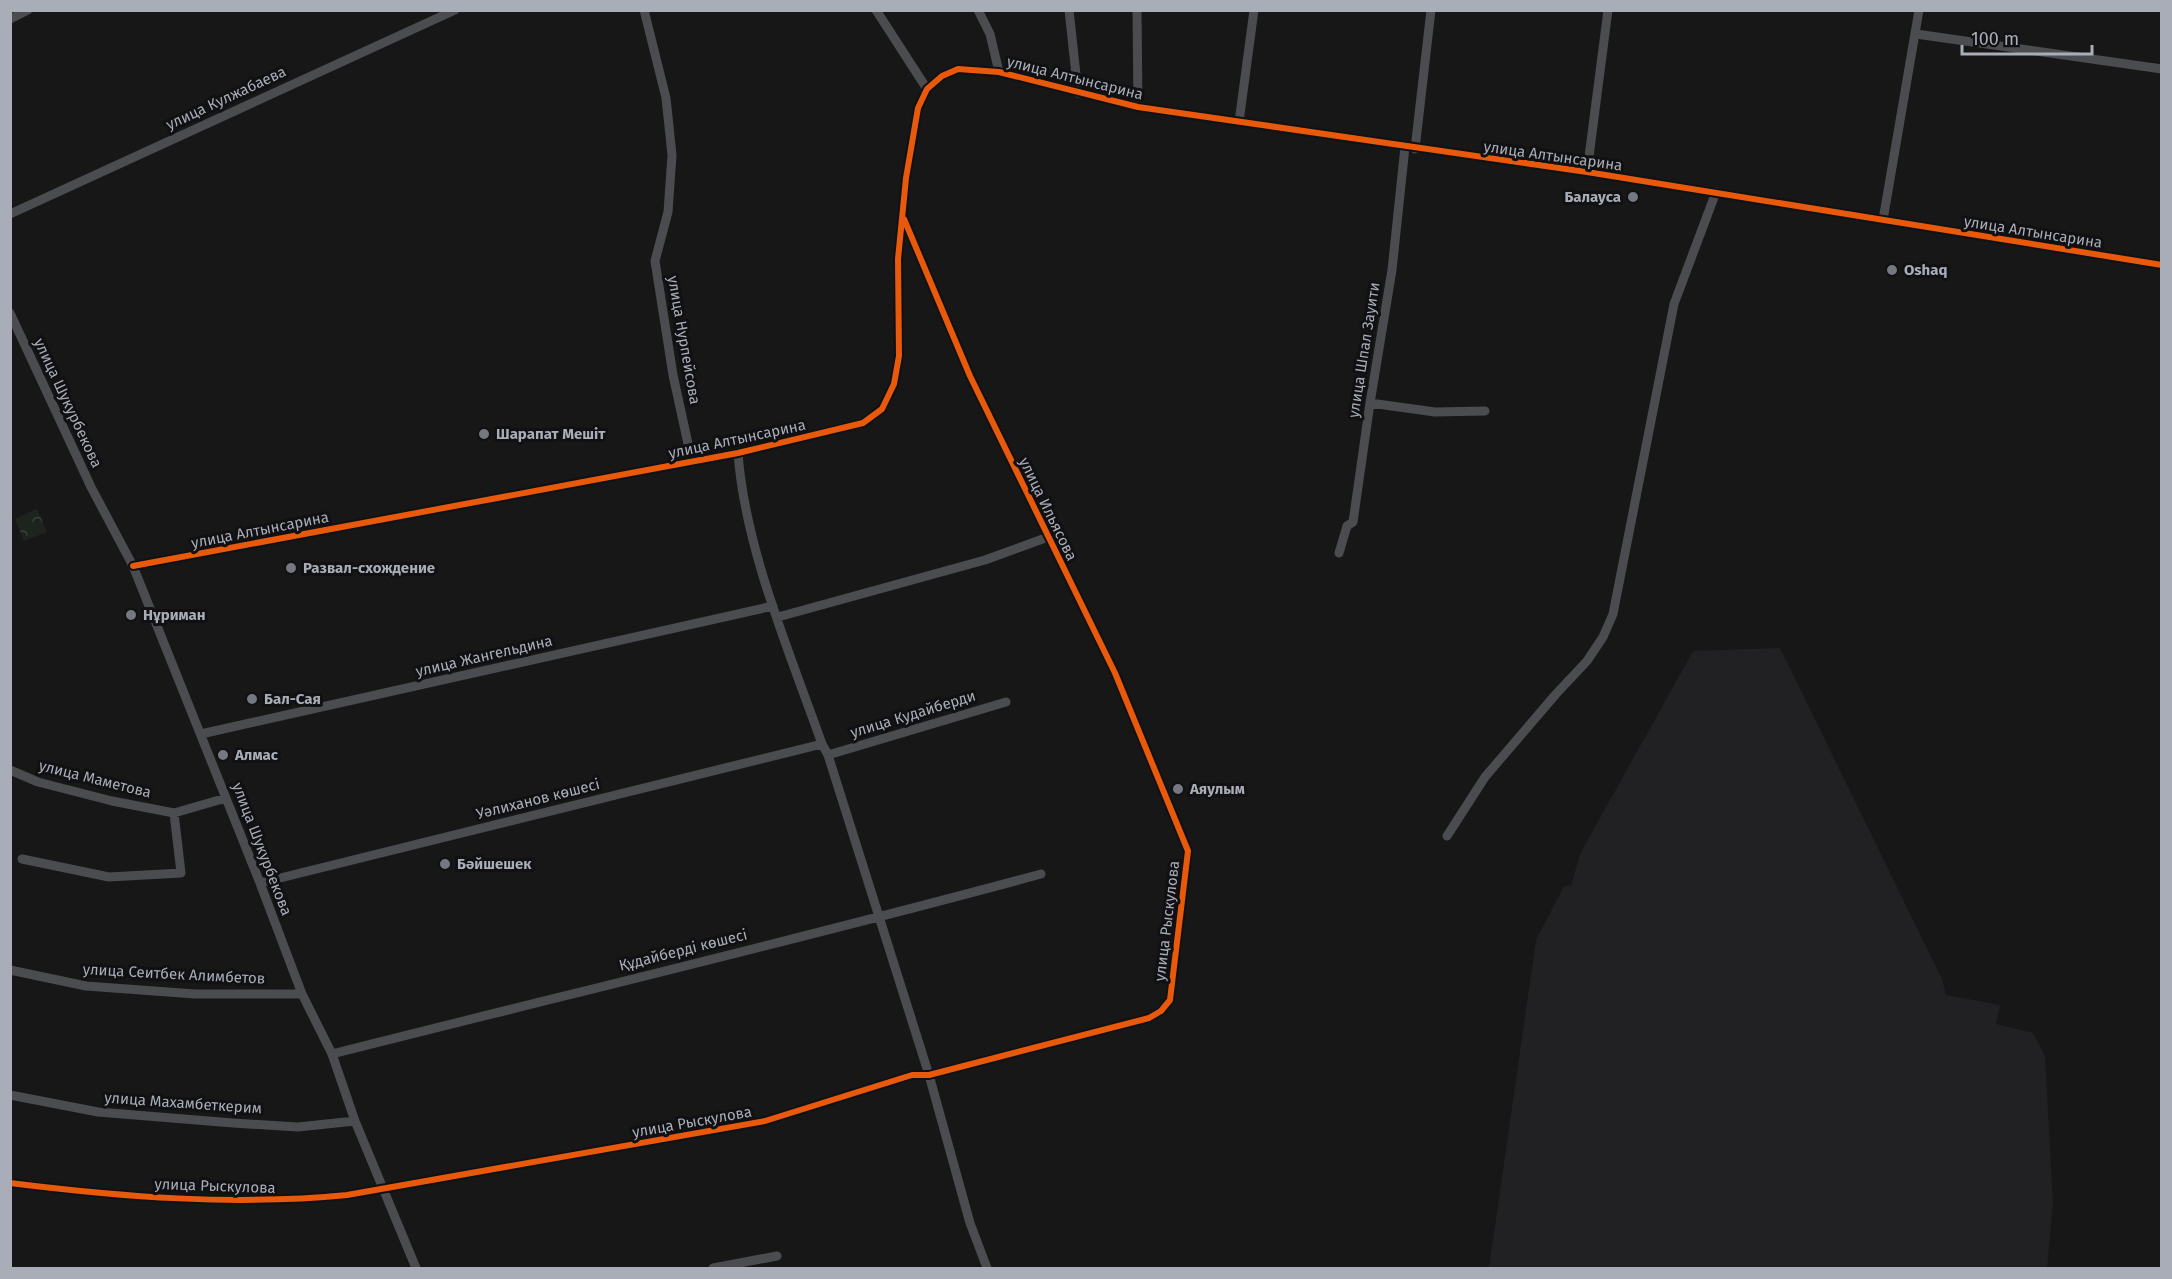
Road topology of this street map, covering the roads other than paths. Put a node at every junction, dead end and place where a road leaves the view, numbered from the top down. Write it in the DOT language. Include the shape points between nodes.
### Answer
graph roads {
  1 [pos="28,10"];
  2 [pos="455,10"];
  3 [pos="644,10"];
  4 [pos="876,10"];
  5 [pos="978,10"];
  6 [pos="1069,10"];
  7 [pos="1137,10"];
  8 [pos="1254,10"];
  9 [pos="1431,10"];
  10 [pos="1608,10"];
  11 [pos="1919,10"];
  12 [pos="10,19"];
  13 [pos="1916,34"];
  14 [pos="2162,69"];
  15 [pos="999,72"];
  16 [pos="927,89"];
  17 [pos="1078,93"];
  18 [pos="1138,107"];
  19 [pos="1239,122"];
  20 [pos="1405,147"];
  21 [pos="1415,149"];
  22 [pos="1587,172"];
  23 [pos="1716,192"];
  24 [pos="10,214"];
  25 [pos="903,216"];
  26 [pos="1883,220"];
  27 [pos="2162,265"];
  28 [pos="10,313"];
  29 [pos="1370,403"];
  30 [pos="1485,411"];
  31 [pos="738,453"];
  32 [pos="692,462"];
  33 [pos="1048,537"];
  34 [pos="1339,553"];
  35 [pos="133,566"];
  36 [pos="773,606"];
  37 [pos="778,617"];
  38 [pos="1006,702"];
  39 [pos="201,734"];
  40 [pos="822,744"];
  41 [pos="828,755"];
  42 [pos="10,770"];
  43 [pos="226,798"];
  44 [pos="1173,811"];
  45 [pos="174,813"];
  46 [pos="1447,836"];
  47 [pos="22,860"];
  48 [pos="1041,874"];
  49 [pos="260,883"];
  50 [pos="880,918"];
  51 [pos="10,970"];
  52 [pos="302,994"];
  53 [pos="332,1054"];
  54 [pos="929,1075"];
  55 [pos="10,1095"];
  56 [pos="355,1121"];
  57 [pos="10,1183"];
  58 [pos="384,1188"];
  59 [pos="777,1256"];
  60 [pos="416,1269"];
  61 [pos="713,1269"];
  62 [pos="987,1269"];
  1 -- 12 [label="street"];
  2 -- 24 [label="street, улица Кулжабаева"];
  3 -- 32 [label="street, улица Нурпейсова" via="666,98 672,155 668,212 655,261"];
  4 -- 16 [label="street"];
  5 -- 15 [label="street" via="990,34"];
  6 -- 17 [label="street"];
  7 -- 18 [label="street"];
  8 -- 19 [label="street"];
  9 -- 21 [label="street"];
  10 -- 22 [label="street"];
  11 -- 13 [label="street"];
  13 -- 14 [label="street"];
  13 -- 26 [label="street"];
  15 -- 16 [label="street, улица Алтынсарина" via="958,69"];
  15 -- 17 [label="street, улица Алтынсарина"];
  16 -- 25 [label="street, улица Алтынсарина" via="918,108"];
  17 -- 18 [label="street, улица Алтынсарина"];
  18 -- 19 [label="street, улица Алтынсарина"];
  19 -- 20 [label="street, улица Алтынсарина"];
  20 -- 21 [label="street, улица Алтынсарина"];
  20 -- 29 [label="street, улица Шпал Зауити" via="1392,270"];
  21 -- 22 [label="street, улица Алтынсарина"];
  22 -- 23 [label="street, улица Алтынсарина"];
  23 -- 26 [label="street, улица Алтынсарина"];
  23 -- 46 [label="street" via="1674,304 1613,614 1604,636 1587,661 1485,777"];
  25 -- 31 [label="street, улица Алтынсарина" via="898,259 899,356 894,384 882,408 863,423"];
  25 -- 33 [label="street, улица Ильясова" via="970,376"];
  26 -- 27 [label="street, улица Алтынсарина"];
  28 -- 35 [label="street, улица Шукурбекова" via="90,487"];
  29 -- 30 [label="street" via="1435,412"];
  29 -- 34 [label="street, улица Шпал Зауити" via="1353,522 1347,526"];
  31 -- 32 [label="street, улица Алтынсарина"];
  31 -- 36 [label="street" via="740,487"];
  32 -- 35 [label="street, улица Алтынсарина"];
  33 -- 37 [label="street" via="962,566"];
  33 -- 44 [label="street, улица Ильясова" via="1114,673"];
  35 -- 39 [label="street, улица Шукурбекова"];
  36 -- 37 [label="street"];
  36 -- 39 [label="street, улица Жангельдина"];
  37 -- 40 [label="street"];
  38 -- 41 [label="street, улица Кудайберди"];
  39 -- 43 [label="street, улица Шукурбекова"];
  40 -- 41 [label="street"];
  40 -- 49 [label="street, Уәлиханов көшесі"];
  41 -- 50 [label="street"];
  42 -- 45 [label="street, улица Маметова" via="38,782"];
  43 -- 45 [label="street, улица Маметова"];
  43 -- 49 [label="street, улица Шукурбекова"];
  44 -- 54 [label="street, улица Рыскулова" via="1188,851 1170,1000 1161,1011 1117,1027"];
  45 -- 47 [label="street" via="182,873 110,877"];
  48 -- 50 [label="street, Құдайберді көшесі"];
  49 -- 52 [label="street, улица Шукурбекова"];
  50 -- 53 [label="street, Құдайберді көшесі"];
  50 -- 54 [label="street"];
  51 -- 52 [label="street, улица Сеитбек Алимбетов" via="86,986 248,996"];
  52 -- 53 [label="street, улица Шукурбекова"];
  53 -- 56 [label="street, улица Шукурбекова"];
  54 -- 58 [label="street, улица Рыскулова" via="912,1076 765,1121"];
  54 -- 62 [label="street" via="970,1223"];
  55 -- 56 [label="street, улица Махамбеткерим" via="98,1112 233,1123 298,1127"];
  56 -- 58 [label="street, улица Шукурбекова"];
  57 -- 58 [label="street, улица Рыскулова" via="209,1201 303,1199"];
  58 -- 60 [label="street, улица Шукурбекова"];
  59 -- 61 [label="street"];
}
